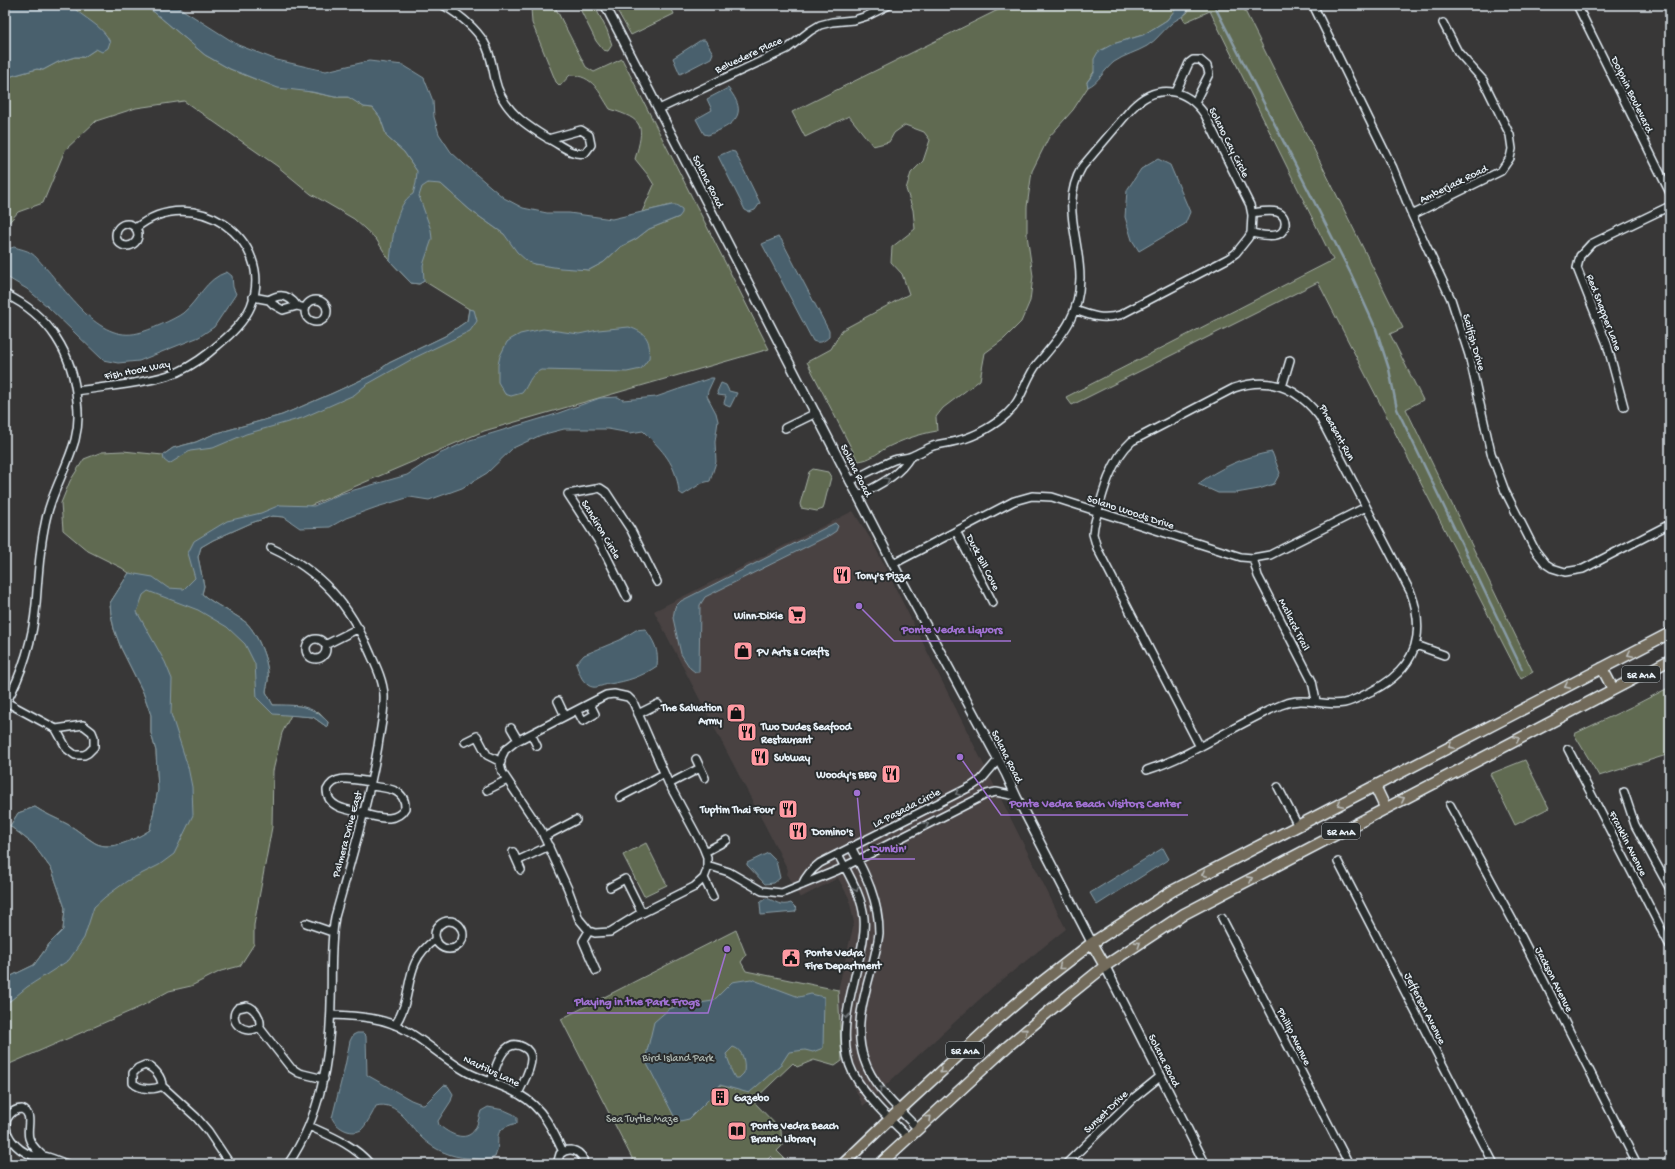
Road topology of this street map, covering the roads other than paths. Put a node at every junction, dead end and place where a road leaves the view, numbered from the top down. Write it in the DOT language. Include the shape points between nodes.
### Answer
graph roads {
  1 [pos="443,5"];
  2 [pos="605,5"];
  3 [pos="889,5"];
  4 [pos="1313,5"];
  5 [pos="1577,5"];
  6 [pos="1443,23"];
  7 [pos="1176,92"];
  8 [pos="1195,102"];
  9 [pos="659,109"];
  10 [pos="548,138"];
  11 [pos="1670,193"];
  12 [pos="1670,206"];
  13 [pos="1252,213"];
  14 [pos="1412,215"];
  15 [pos="136,228"];
  16 [pos="1251,233"];
  17 [pos="5,294"];
  18 [pos="253,298"];
  19 [pos="269,300"];
  20 [pos="297,306"];
  21 [pos="305,308"];
  22 [pos="1074,310"];
  23 [pos="1290,360"];
  24 [pos="1282,387"];
  25 [pos="77,391"];
  26 [pos="1624,407"];
  27 [pos="816,413"];
  28 [pos="785,428"];
  29 [pos="910,457"];
  30 [pos="850,481"];
  31 [pos="858,496"];
  32 [pos="1366,507"];
  33 [pos="1097,512"];
  34 [pos="1670,524"];
  35 [pos="956,531"];
  36 [pos="271,548"];
  37 [pos="1253,558"];
  38 [pos="893,564"];
  39 [pos="657,582"];
  40 [pos="627,597"];
  41 [pos="993,603"];
  42 [pos="359,628"];
  43 [pos="1670,633"];
  44 [pos="325,645"];
  45 [pos="1416,645"];
  46 [pos="1444,655"];
  47 [pos="1670,660"];
  48 [pos="1602,668"];
  49 [pos="1613,689"];
  50 [pos="558,701"];
  51 [pos="1316,702"];
  52 [pos="6,704"];
  53 [pos="590,704"];
  54 [pos="658,704"];
  55 [pos="577,710"];
  56 [pos="638,714"];
  57 [pos="565,716"];
  58 [pos="511,728"];
  59 [pos="56,729"];
  60 [pos="531,734"];
  61 [pos="516,741"];
  62 [pos="465,742"];
  63 [pos="537,746"];
  64 [pos="1200,747"];
  65 [pos="1568,749"];
  66 [pos="696,759"];
  67 [pos="998,760"];
  68 [pos="501,762"];
  69 [pos="700,768"];
  70 [pos="1147,770"];
  71 [pos="664,774"];
  72 [pos="705,778"];
  73 [pos="507,780"];
  74 [pos="370,784"];
  75 [pos="669,784"];
  76 [pos="1375,786"];
  77 [pos="1278,787"];
  78 [pos="487,790"];
  79 [pos="1624,792"];
  80 [pos="1016,796"];
  81 [pos="620,797"];
  82 [pos="1450,805"];
  83 [pos="1385,807"];
  84 [pos="364,814"];
  85 [pos="576,820"];
  86 [pos="1298,826"];
  87 [pos="544,837"];
  88 [pos="727,840"];
  89 [pos="549,846"];
  90 [pos="851,847"];
  91 [pos="513,852"];
  92 [pos="705,852"];
  93 [pos="838,854"];
  94 [pos="858,860"];
  95 [pos="517,861"];
  96 [pos="1338,862"];
  97 [pos="707,865"];
  98 [pos="844,866"];
  99 [pos="521,870"];
  100 [pos="704,878"];
  101 [pos="802,884"];
  102 [pos="610,887"];
  103 [pos="1670,889"];
  104 [pos="713,897"];
  105 [pos="642,913"];
  106 [pos="1222,918"];
  107 [pos="306,924"];
  108 [pos="332,932"];
  109 [pos="592,932"];
  110 [pos="436,939"];
  111 [pos="1092,943"];
  112 [pos="1670,946"];
  113 [pos="1105,966"];
  114 [pos="596,970"];
  115 [pos="852,988"];
  116 [pos="866,991"];
  117 [pos="330,1015"];
  118 [pos="395,1025"];
  119 [pos="259,1027"];
  120 [pos="1161,1076"];
  121 [pos="324,1079"];
  122 [pos="491,1082"];
  123 [pos="162,1086"];
  124 [pos="518,1094"];
  125 [pos="900,1110"];
  126 [pos="890,1119"];
  127 [pos="309,1126"];
  128 [pos="918,1128"];
  129 [pos="908,1138"];
  130 [pos="564,1152"];
  131 [pos="43,1156"];
  132 [pos="1074,1161"];
  133 [pos="66,1164"];
  134 [pos="230,1164"];
  135 [pos="288,1164"];
  136 [pos="370,1164"];
  137 [pos="557,1164"];
  138 [pos="584,1164"];
  139 [pos="844,1164"];
  140 [pos="880,1164"];
  141 [pos="1066,1164"];
  142 [pos="1205,1164"];
  143 [pos="1349,1164"];
  144 [pos="1494,1164"];
  145 [pos="1637,1164"];
  1 -- 10 [label="street" via="465,20 483,41 489,52 499,91 512,113 523,124"];
  2 -- 9 [label="street, Solana Road"];
  3 -- 9 [label="street, Belvedere Place" via="854,20 820,25 787,49"];
  4 -- 14 [label="street, Sailfish Drive" via="1393,168"];
  5 -- 11 [label="street, Dolphin Boulevard"];
  6 -- 14 [label="street, Amberjack Road" via="1458,52 1483,80 1510,135 1512,149 1506,165 1494,175"];
  7 -- 8 [label="street, Solano Cay Circle"];
  7 -- 8 [label="street" via="1189,63 1200,60 1207,66 1209,74"];
  7 -- 22 [label="street, Solano Cay Circle" via="1157,92 1141,99 1077,176 1071,198 1079,269 1078,298"];
  8 -- 13 [label="street, Solano Cay Circle" via="1205,115"];
  9 -- 27 [label="street, Solana Road"];
  10 -- 10 [label="street" via="581,130 589,135 591,146 585,153 575,154"];
  12 -- 26 [label="street, Red Snapper Lane" via="1591,244 1583,250 1578,260 1578,273 1607,344"];
  13 -- 16 [label="street, Solano Cay Circle"];
  13 -- 16 [label="street" via="1280,214 1286,227 1277,235"];
  14 -- 34 [label="street, Sailfish Drive" via="1441,276 1461,327 1491,453 1500,480 1539,556 1552,568 1565,572 1583,569"];
  15 -- 18 [label="street, Fish Hook Way" via="147,220 173,211 197,212 218,220 237,235 248,252 255,272"];
  16 -- 22 [label="street" via="1244,245 1229,258 1120,315 1102,318"];
  17 -- 25 [label="street" via="33,311 53,332 70,363"];
  18 -- 19 [label="street"];
  18 -- 25 [label="street, Fish Hook Way" via="245,317 226,339 178,372 160,378"];
  19 -- 20 [label="street" via="283,310"];
  19 -- 20 [label="street" via="284,295"];
  20 -- 21 [label="street"];
  22 -- 29 [label="street, Solano Cay Circle" via="1062,334 1038,364 1020,398 1008,414 966,439 935,446"];
  23 -- 24 [label="street"];
  24 -- 32 [label="street, Pheasant Run" via="1303,398 1319,416"];
  24 -- 33 [label="street, Pheasant Run" via="1252,383 1234,388 1132,441 1114,463"];
  25 -- 52 [label="street" via="76,438 50,502 40,551 32,630 21,670"];
  27 -- 28 [label="street"];
  27 -- 30 [label="street, Solana Road"];
  29 -- 30 [label="street, Solano Cay Circle" via="895,459"];
  31 -- 29 [label="street, Solano Cay Circle, one-way" via="896,475"];
  30 -- 31 [label="street, Solana Road"];
  31 -- 38 [label="street, Solana Road"];
  32 -- 37 [label="street, Solano Woods Drive" via="1270,555"];
  32 -- 45 [label="street, Pheasant Run" via="1416,606"];
  33 -- 35 [label="street, Solano Woods Drive" via="1052,497 1032,496 1014,501"];
  33 -- 37 [label="street, Solano Woods Drive" via="1234,555"];
  33 -- 64 [label="street, Pheasant Run" via="1093,534 1097,548"];
  35 -- 38 [label="street, Solano Woods Drive"];
  35 -- 41 [label="street, Duck Bill Cove"];
  36 -- 42 [label="street, Palmera Drive East" via="318,576 333,591"];
  37 -- 51 [label="street, Mallard Trail" via="1258,576 1312,681"];
  38 -- 67 [label="street, Solana Road"];
  39 -- 40 [label="street, Sandiron Circle" via="631,530 606,492 596,488 568,494 601,545"];
  42 -- 44 [label="street"];
  42 -- 74 [label="street, Palmera Drive East" via="382,679 385,698"];
  43 -- 48 [label="main road, SR A1A, one-way"];
  45 -- 46 [label="street"];
  45 -- 51 [label="street, Pheasant Run" via="1405,666 1378,687 1352,701 1331,704"];
  47 -- 49 [label="main road, SR A1A"];
  48 -- 49 [label="main road"];
  48 -- 76 [label="main road, SR A1A, one-way"];
  83 -- 49 [label="main road, SR A1A, one-way"];
  50 -- 57 [label="street"];
  51 -- 64 [label="street, Pheasant Run" via="1285,703"];
  52 -- 59 [label="street"];
  53 -- 55 [label="street"];
  53 -- 55 [label="street" via="595,714 583,721"];
  53 -- 56 [label="street" via="606,695 614,694 628,697"];
  54 -- 56 [label="street"];
  55 -- 57 [label="street"];
  56 -- 71 [label="street"];
  57 -- 60 [label="street"];
  58 -- 61 [label="street"];
  59 -- 59 [label="street" via="68,749 75,755 84,755 94,747 92,732 83,725"];
  60 -- 61 [label="street"];
  60 -- 63 [label="street"];
  61 -- 68 [label="street" via="505,750"];
  62 -- 68 [label="street" via="477,736 487,755"];
  64 -- 70 [label="street" via="1173,761"];
  65 -- 112 [label="street, Franklin Avenue"];
  66 -- 69 [label="street"];
  67 -- 80 [label="street, Solana Road"];
  67 -- 90 [label="street, La Pasada Circle, one-way" via="981,780 972,786"];
  68 -- 73 [label="street" via="502,772"];
  69 -- 72 [label="street"];
  69 -- 75 [label="street"];
  71 -- 75 [label="street"];
  71 -- 81 [label="street"];
  73 -- 78 [label="street"];
  73 -- 87 [label="street"];
  74 -- 84 [label="street, Palmera Drive East"];
  74 -- 84 [label="street" via="396,790 402,794 405,808 399,816 389,819"];
  74 -- 84 [label="street" via="339,779 327,790 329,799 336,806"];
  75 -- 92 [label="street"];
  76 -- 83 [label="main road"];
  76 -- 86 [label="main road, SR A1A, one-way"];
  77 -- 86 [label="street"];
  79 -- 103 [label="street" via="1635,825"];
  94 -- 80 [label="street, La Pasada Circle, one-way" via="987,794 996,792"];
  80 -- 111 [label="street, Solana Road"];
  82 -- 145 [label="street, Jackson Avenue" via="1514,923"];
  113 -- 83 [label="main road, SR A1A, one-way" via="1184,914"];
  84 -- 108 [label="street, Palmera Drive East"];
  85 -- 87 [label="street"];
  86 -- 111 [label="main road, SR A1A, one-way" via="1172,891"];
  87 -- 89 [label="street"];
  88 -- 92 [label="street"];
  89 -- 95 [label="street"];
  89 -- 109 [label="street" via="579,919"];
  90 -- 93 [label="street, La Pasada Circle"];
  90 -- 94 [label="street"];
  91 -- 95 [label="street"];
  92 -- 97 [label="street"];
  93 -- 98 [label="street"];
  93 -- 101 [label="street, La Pasada Circle" via="813,869"];
  94 -- 98 [label="street, La Pasada Circle"];
  94 -- 116 [label="street" via="876,903 879,935"];
  95 -- 99 [label="street"];
  96 -- 144 [label="street, Jefferson Avenue"];
  97 -- 100 [label="street"];
  97 -- 101 [label="street, La Pasada Circle" via="729,872 762,891 782,893"];
  98 -- 101 [label="street, La Pasada Circle"];
  98 -- 115 [label="street, one-way" via="859,897 864,920 862,945"];
  100 -- 104 [label="street"];
  100 -- 105 [label="street" via="694,888"];
  102 -- 105 [label="street" via="625,879"];
  105 -- 109 [label="street" via="610,932"];
  106 -- 143 [label="street, Phillip Avenue"];
  107 -- 108 [label="street"];
  108 -- 117 [label="street, Palmera Drive East"];
  109 -- 114 [label="street" via="583,941"];
  110 -- 118 [label="street" via="424,948 414,963 404,1010"];
  111 -- 113 [label="main road"];
  111 -- 125 [label="main road, SR A1A, one-way" via="998,1019"];
  113 -- 120 [label="street, Solana Road"];
  128 -- 113 [label="main road, SR A1A, one-way" via="1008,1046"];
  115 -- 116 [label="street"];
  115 -- 126 [label="street, one-way" via="846,1020 850,1064 862,1087"];
  125 -- 116 [label="street, one-way" via="877,1084 864,1059 859,1029"];
  117 -- 118 [label="street, Nautilus Lane" via="358,1016"];
  117 -- 121 [label="street, Palmera Drive East"];
  118 -- 122 [label="street, Nautilus Lane" via="413,1034 467,1072"];
  119 -- 121 [label="street" via="291,1068 299,1073"];
  120 -- 132 [label="street, Sunset Drive" via="1134,1097"];
  120 -- 142 [label="street, Solana Road"];
  121 -- 127 [label="street, Palmera Drive East"];
  122 -- 124 [label="street, Nautilus Lane"];
  122 -- 124 [label="street" via="505,1049 514,1045 522,1046 529,1052 531,1060"];
  123 -- 134 [label="street" via="196,1117"];
  124 -- 130 [label="street, Nautilus Lane" via="544,1117"];
  125 -- 126 [label="main road, SR A1A"];
  125 -- 128 [label="street"];
  126 -- 129 [label="street"];
  126 -- 139 [label="main road, SR A1A"];
  127 -- 135 [label="street, Palmera Drive East"];
  127 -- 136 [label="street" via="345,1143"];
  128 -- 129 [label="main road, SR A1A"];
  129 -- 140 [label="main road, SR A1A"];
  130 -- 137 [label="street" via="558,1157"];
  130 -- 138 [label="street" via="576,1151 583,1157"];
  131 -- 131 [label="street" via="30,1141 27,1112 22,1109 15,1110 6,1122 10,1139 30,1155"];
  131 -- 133 [label="street"];
  132 -- 141 [label="street, Sunset Drive"];
}
